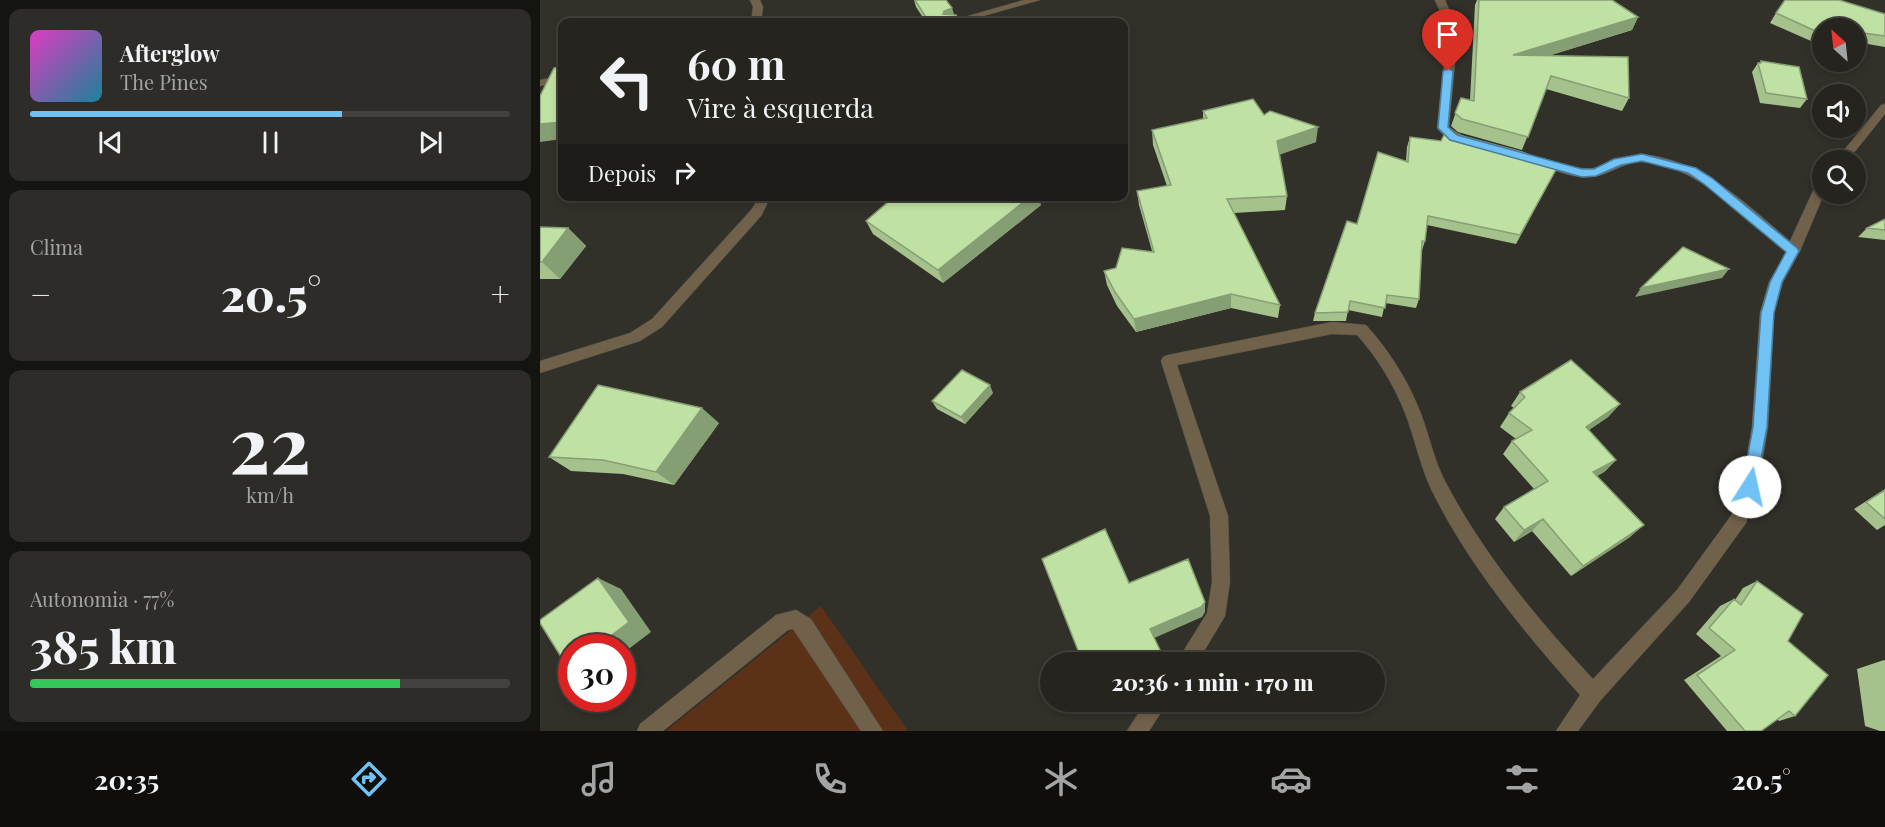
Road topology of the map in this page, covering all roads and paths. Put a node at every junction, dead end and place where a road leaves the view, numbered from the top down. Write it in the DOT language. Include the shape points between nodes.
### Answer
graph roads {
  1 [pos="755,0"];
  2 [pos="1035,0"];
  3 [pos="1440,0"];
  4 [pos="757,18"];
  5 [pos="967,18"];
  6 [pos="558,80"];
  7 [pos="540,83"];
  8 [pos="1885,107"];
  9 [pos="1469,142"];
  10 [pos="1850,150"];
  11 [pos="1526,158"];
  12 [pos="761,201"];
  13 [pos="1813,204"];
  14 [pos="1793,251"];
  15 [pos="540,367"];
  16 [pos="1193,652"];
  17 [pos="1593,694"];
  18 [pos="1151,712"];
  19 [pos="647,731"];
  20 [pos="873,731"];
  21 [pos="1137,731"];
  22 [pos="1566,731"];
  1 -- 4 [label="street"];
  2 -- 5 [label="street"];
  3 -- 9 [label="street" via="1453,30 1443,128 1453,137"];
  6 -- 7 [label="street"];
  8 -- 10 [label="street"];
  11 -- 14 [label="street" via="1582,173 1642,157 1692,171"];
  12 -- 15 [label="street" via="756,213 657,324 635,337"];
  13 -- 14 [label="street"];
  14 -- 17 [label="street" via="1776,282 1767,313 1760,427 1750,487 1740,517 1683,596"];
  16 -- 17 [label="street" via="1216,616 1221,582 1219,516 1168,361 1332,328 1361,329 1372,339 1404,394 1416,420 1424,454 1460,522 1560,658"];
  17 -- 22 [label="street"];
  18 -- 21 [label="street"];
  19 -- 20 [label="street" via="783,622 796,619"];
}
